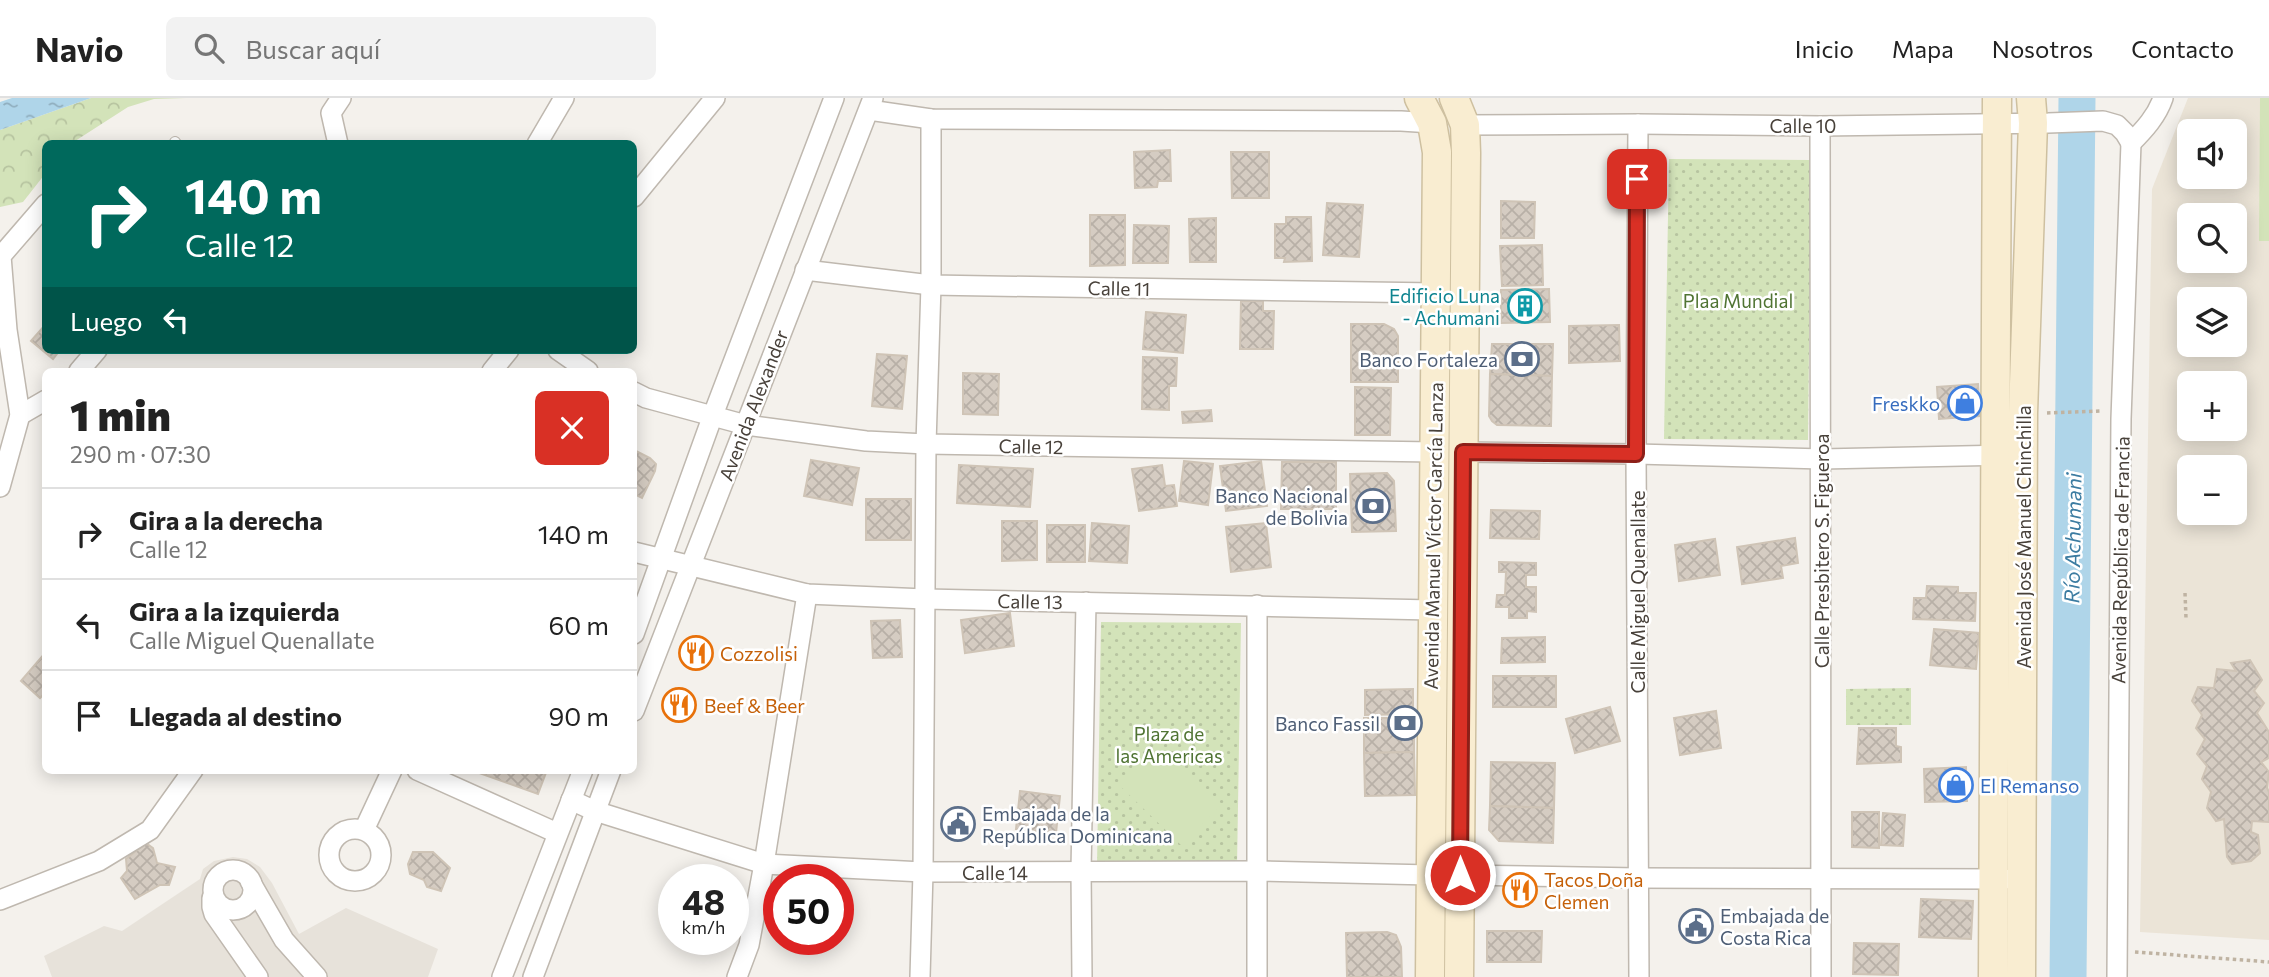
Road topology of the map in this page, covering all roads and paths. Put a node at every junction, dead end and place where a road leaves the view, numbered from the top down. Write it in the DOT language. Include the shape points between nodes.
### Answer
graph roads {
  1 [pos="341,98"];
  2 [pos="564,98"];
  3 [pos="715,98"];
  4 [pos="834,98"];
  5 [pos="1419,98"];
  6 [pos="1454,98"];
  7 [pos="2163,98"];
  8 [pos="871,104"];
  9 [pos="1997,111"];
  10 [pos="2037,115"];
  11 [pos="931,119"];
  12 [pos="1432,124"];
  13 [pos="1638,124"];
  14 [pos="1465,125"];
  15 [pos="1820,126"];
  16 [pos="337,140"];
  17 [pos="539,140"];
  18 [pos="2131,143"];
  19 [pos="637,193"];
  20 [pos="42,209"];
  21 [pos="0,256"];
  22 [pos="805,270"];
  23 [pos="931,285"];
  24 [pos="1435,293"];
  25 [pos="1464,293"];
  26 [pos="94,354"];
  27 [pos="506,354"];
  28 [pos="564,354"];
  29 [pos="82,368"];
  30 [pos="494,368"];
  31 [pos="584,368"];
  32 [pos="637,394"];
  33 [pos="42,402"];
  34 [pos="2104,411"];
  35 [pos="2039,414"];
  36 [pos="20,415"];
  37 [pos="713,415"];
  38 [pos="746,425"];
  39 [pos="926,444"];
  40 [pos="1434,452"];
  41 [pos="1463,452"];
  42 [pos="1636,454"];
  43 [pos="2010,455"];
  44 [pos="1822,459"];
  45 [pos="0,487"];
  46 [pos="637,553"];
  47 [pos="662,560"];
  48 [pos="690,566"];
  49 [pos="2185,593"];
  50 [pos="807,594"];
  51 [pos="925,599"];
  52 [pos="1086,602"];
  53 [pos="1257,605"];
  54 [pos="1432,610"];
  55 [pos="1462,611"];
  56 [pos="2186,618"];
  57 [pos="637,626"];
  58 [pos="637,703"];
  59 [pos="190,774"];
  60 [pos="390,774"];
  61 [pos="426,774"];
  62 [pos="582,774"];
  63 [pos="609,774"];
  64 [pos="572,800"];
  65 [pos="595,811"];
  66 [pos="365,830"];
  67 [pos="557,833"];
  68 [pos="764,864"];
  69 [pos="763,869"];
  70 [pos="854,869"];
  71 [pos="1081,871"];
  72 [pos="1258,871"];
  73 [pos="923,872"];
  74 [pos="1430,875"];
  75 [pos="1460,875"];
  76 [pos="1638,878"];
  77 [pos="2009,878"];
  78 [pos="1821,879"];
  79 [pos="250,881"];
  80 [pos="213,890"];
  81 [pos="0,901"];
  82 [pos="244,907"];
  83 [pos="268,912"];
  84 [pos="230,936"];
  85 [pos="2118,950"];
  86 [pos="2269,962"];
  87 [pos="258,977"];
  88 [pos="317,977"];
  89 [pos="502,977"];
  90 [pos="533,977"];
  91 [pos="737,977"];
  92 [pos="920,977"];
  93 [pos="1082,977"];
  94 [pos="1257,977"];
  95 [pos="1430,977"];
  96 [pos="1459,977"];
  97 [pos="1639,977"];
  98 [pos="1821,977"];
  99 [pos="1993,977"];
  100 [pos="2021,977"];
  101 [pos="2117,977"];
  1 -- 16 [label="street" via="331,113"];
  2 -- 17 [label="street"];
  3 -- 19 [label="street"];
  4 -- 37 [label="street, Avenida Alexander"];
  5 -- 12 [label="main road, Avenida Manuel Víctor García Lanza"];
  6 -- 14 [label="main road, Avenida Manuel Víctor García Lanza"];
  7 -- 18 [label="street"];
  8 -- 11 [label="street"];
  8 -- 22 [label="street, Avenida Alexander"];
  9 -- 10 [label="street, Calle 10"];
  9 -- 15 [label="street, Calle 10"];
  9 -- 43 [label="main road, Avenida José Manuel Chinchilla"];
  10 -- 18 [label="street, Calle 10" via="2117,125"];
  10 -- 43 [label="main road, Avenida José Manuel Chinchilla"];
  11 -- 12 [label="street"];
  11 -- 23 [label="street"];
  12 -- 14 [label="main road"];
  12 -- 24 [label="main road, Avenida Manuel Víctor García Lanza" via="1437,152"];
  13 -- 14 [label="street, Calle 10"];
  13 -- 15 [label="street, Calle 10"];
  13 -- 42 [label="street, Calle Miguel Quenallate"];
  14 -- 25 [label="main road, Avenida Manuel Víctor García Lanza"];
  15 -- 44 [label="street, Calle Presbitero S. Figueroa"];
  18 -- 85 [label="street, Avenida República de Francia" via="2122,419"];
  20 -- 21 [label="street"];
  21 -- 36 [label="street"];
  22 -- 23 [label="street, Calle 11"];
  22 -- 38 [label="street, Avenida Alexander"];
  23 -- 24 [label="street, Calle 11"];
  23 -- 39 [label="street"];
  24 -- 25 [label="main road"];
  24 -- 40 [label="main road, Avenida Manuel Víctor García Lanza"];
  25 -- 41 [label="main road, Avenida Manuel Víctor García Lanza"];
  26 -- 29 [label="street"];
  27 -- 30 [label="street"];
  28 -- 31 [label="street"];
  32 -- 37 [label="street, Calle 12"];
  33 -- 36 [label="street"];
  34 -- 35 [label="path"];
  36 -- 45 [label="street"];
  37 -- 38 [label="street, Calle 12"];
  37 -- 47 [label="street, Avenida Alexander"];
  38 -- 39 [label="street, Calle 12"];
  38 -- 48 [label="street, Avenida Alexander"];
  39 -- 40 [label="street, Calle 12"];
  39 -- 51 [label="street"];
  40 -- 41 [label="main road"];
  40 -- 54 [label="main road, Avenida Manuel Víctor García Lanza"];
  41 -- 42 [label="street"];
  41 -- 55 [label="main road, Avenida Manuel Víctor García Lanza"];
  42 -- 44 [label="street"];
  42 -- 76 [label="street, Calle Miguel Quenallate"];
  43 -- 44 [label="street"];
  43 -- 77 [label="main road, Avenida José Manuel Chinchilla"];
  44 -- 78 [label="street, Calle Presbitero S. Figueroa"];
  46 -- 47 [label="street, Calle 13"];
  47 -- 48 [label="street, Calle 13"];
  47 -- 57 [label="street, Avenida Alexander"];
  48 -- 50 [label="street, Calle 13"];
  48 -- 58 [label="street, Avenida Alexander"];
  49 -- 56 [label="path"];
  50 -- 51 [label="street, Calle 13"];
  50 -- 68 [label="street"];
  51 -- 52 [label="street, Calle 13"];
  51 -- 73 [label="street"];
  52 -- 53 [label="street, Calle 13"];
  52 -- 71 [label="street"];
  53 -- 54 [label="street, Calle 13"];
  53 -- 72 [label="street"];
  54 -- 55 [label="main road"];
  54 -- 74 [label="main road, Avenida Manuel Víctor García Lanza"];
  55 -- 75 [label="main road, Avenida Manuel Víctor García Lanza"];
  59 -- 81 [label="street" via="149,830 99,861"];
  60 -- 66 [label="street"];
  61 -- 67 [label="street"];
  62 -- 64 [label="street"];
  63 -- 65 [label="street"];
  64 -- 65 [label="street, Calle 14"];
  64 -- 67 [label="street"];
  65 -- 68 [label="street, Calle 14"];
  65 -- 90 [label="street"];
  67 -- 89 [label="street"];
  69 -- 91 [label="street" via="749,946"];
  70 -- 73 [label="street, Calle 14"];
  71 -- 72 [label="street, Calle 14"];
  71 -- 73 [label="street, Calle 14"];
  71 -- 93 [label="street"];
  72 -- 74 [label="street, Calle 14"];
  72 -- 94 [label="street"];
  73 -- 92 [label="street"];
  74 -- 75 [label="main road"];
  74 -- 95 [label="main road, Avenida Manuel Víctor García Lanza"];
  75 -- 76 [label="street"];
  75 -- 96 [label="main road, Avenida Manuel Víctor García Lanza"];
  76 -- 78 [label="street"];
  76 -- 97 [label="street, Calle Miguel Quenallate"];
  77 -- 78 [label="street"];
  77 -- 99 [label="main road, Avenida José Manuel Chinchilla"];
  77 -- 100 [label="main road, Avenida José Manuel Chinchilla"];
  78 -- 98 [label="street, Calle Presbitero S. Figueroa"];
  79 -- 80 [label="street" via="241,872 228,871 217,878"];
  79 -- 82 [label="street" via="253,893"];
  79 -- 83 [label="street"];
  80 -- 82 [label="street" via="222,907"];
  80 -- 84 [label="street" via="212,907"];
  82 -- 83 [label="street" via="255,905"];
  82 -- 84 [label="street" via="233,917"];
  83 -- 88 [label="street" via="284,940"];
  84 -- 87 [label="street"];
  85 -- 86 [label="path"];
  85 -- 101 [label="street, Avenida República de Francia"];
}
